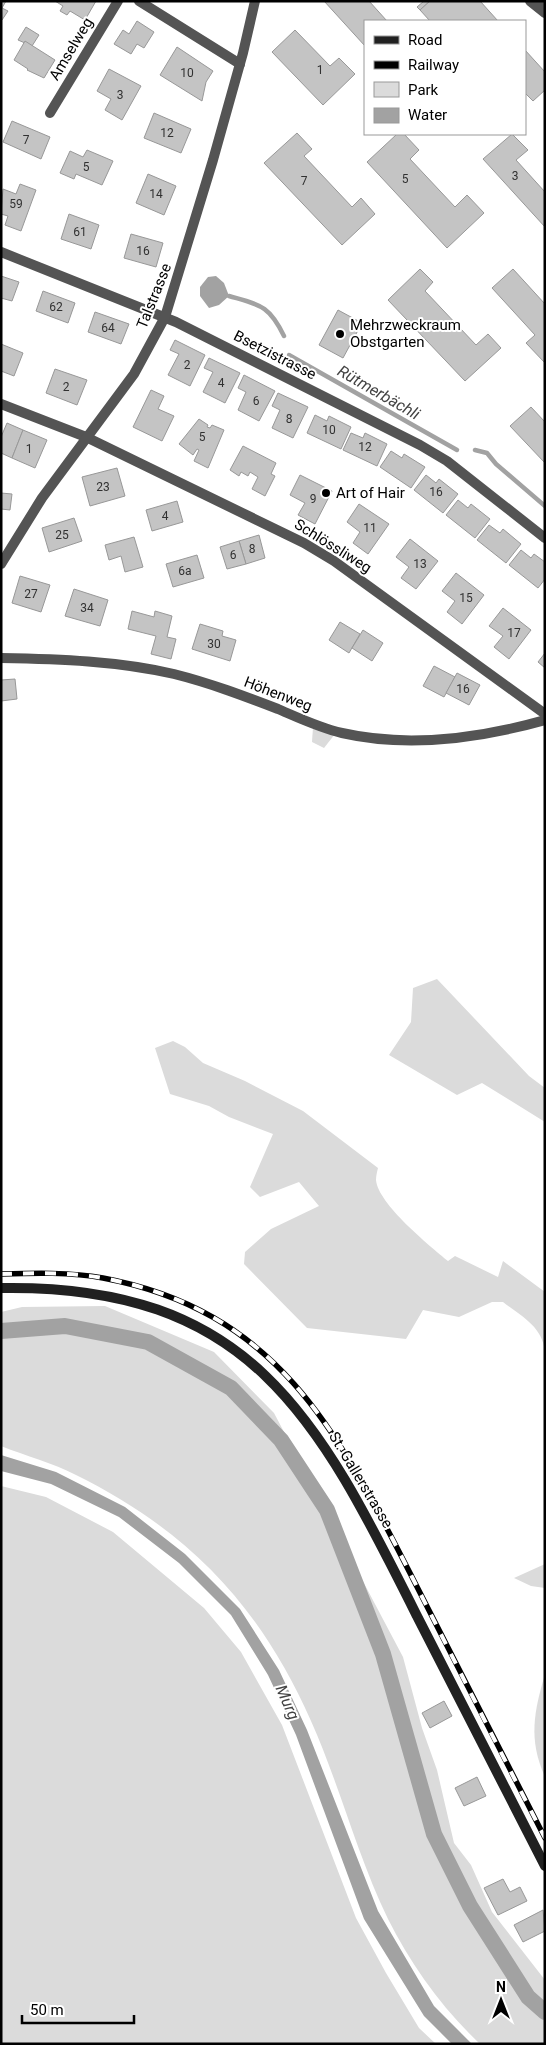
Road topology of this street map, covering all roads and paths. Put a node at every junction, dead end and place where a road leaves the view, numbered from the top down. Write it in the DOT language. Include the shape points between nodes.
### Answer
graph roads {
  1 [pos="118,1"];
  2 [pos="139,1"];
  3 [pos="255,1"];
  4 [pos="240,64"];
  5 [pos="50,113"];
  6 [pos="1,252"];
  7 [pos="165,317"];
  8 [pos="1,404"];
  9 [pos="86,437"];
  10 [pos="545,538"];
  11 [pos="5,550"];
  12 [pos="1,564"];
  13 [pos="1,658"];
  14 [pos="545,714"];
  15 [pos="545,720"];
  16 [pos="1,1288"];
  17 [pos="545,1866"];
  1 -- 5 [label="street, Amselweg"];
  2 -- 4 [label="street"];
  3 -- 4 [label="street, Talstrasse"];
  4 -- 7 [label="street, Talstrasse"];
  6 -- 7 [label="street, Bsetzistrasse"];
  7 -- 9 [label="street, Talstrasse" via="134,374"];
  7 -- 10 [label="street, Bsetzistrasse" via="420,444 447,461"];
  8 -- 9 [label="street, Schlössliweg"];
  9 -- 11 [label="street, Talstrasse"];
  9 -- 14 [label="street, Schlössliweg" via="304,543 334,561"];
  11 -- 12 [label="street, Talstrasse"];
  13 -- 15 [label="street, Höhenweg" via="98,662 173,674 246,697 317,725 364,737 427,739 480,735"];
  16 -- 17 [label="main road, St. Gallerstrasse" via="67,1289 108,1295 176,1315 235,1349 280,1389 337,1465 375,1532"];
}
